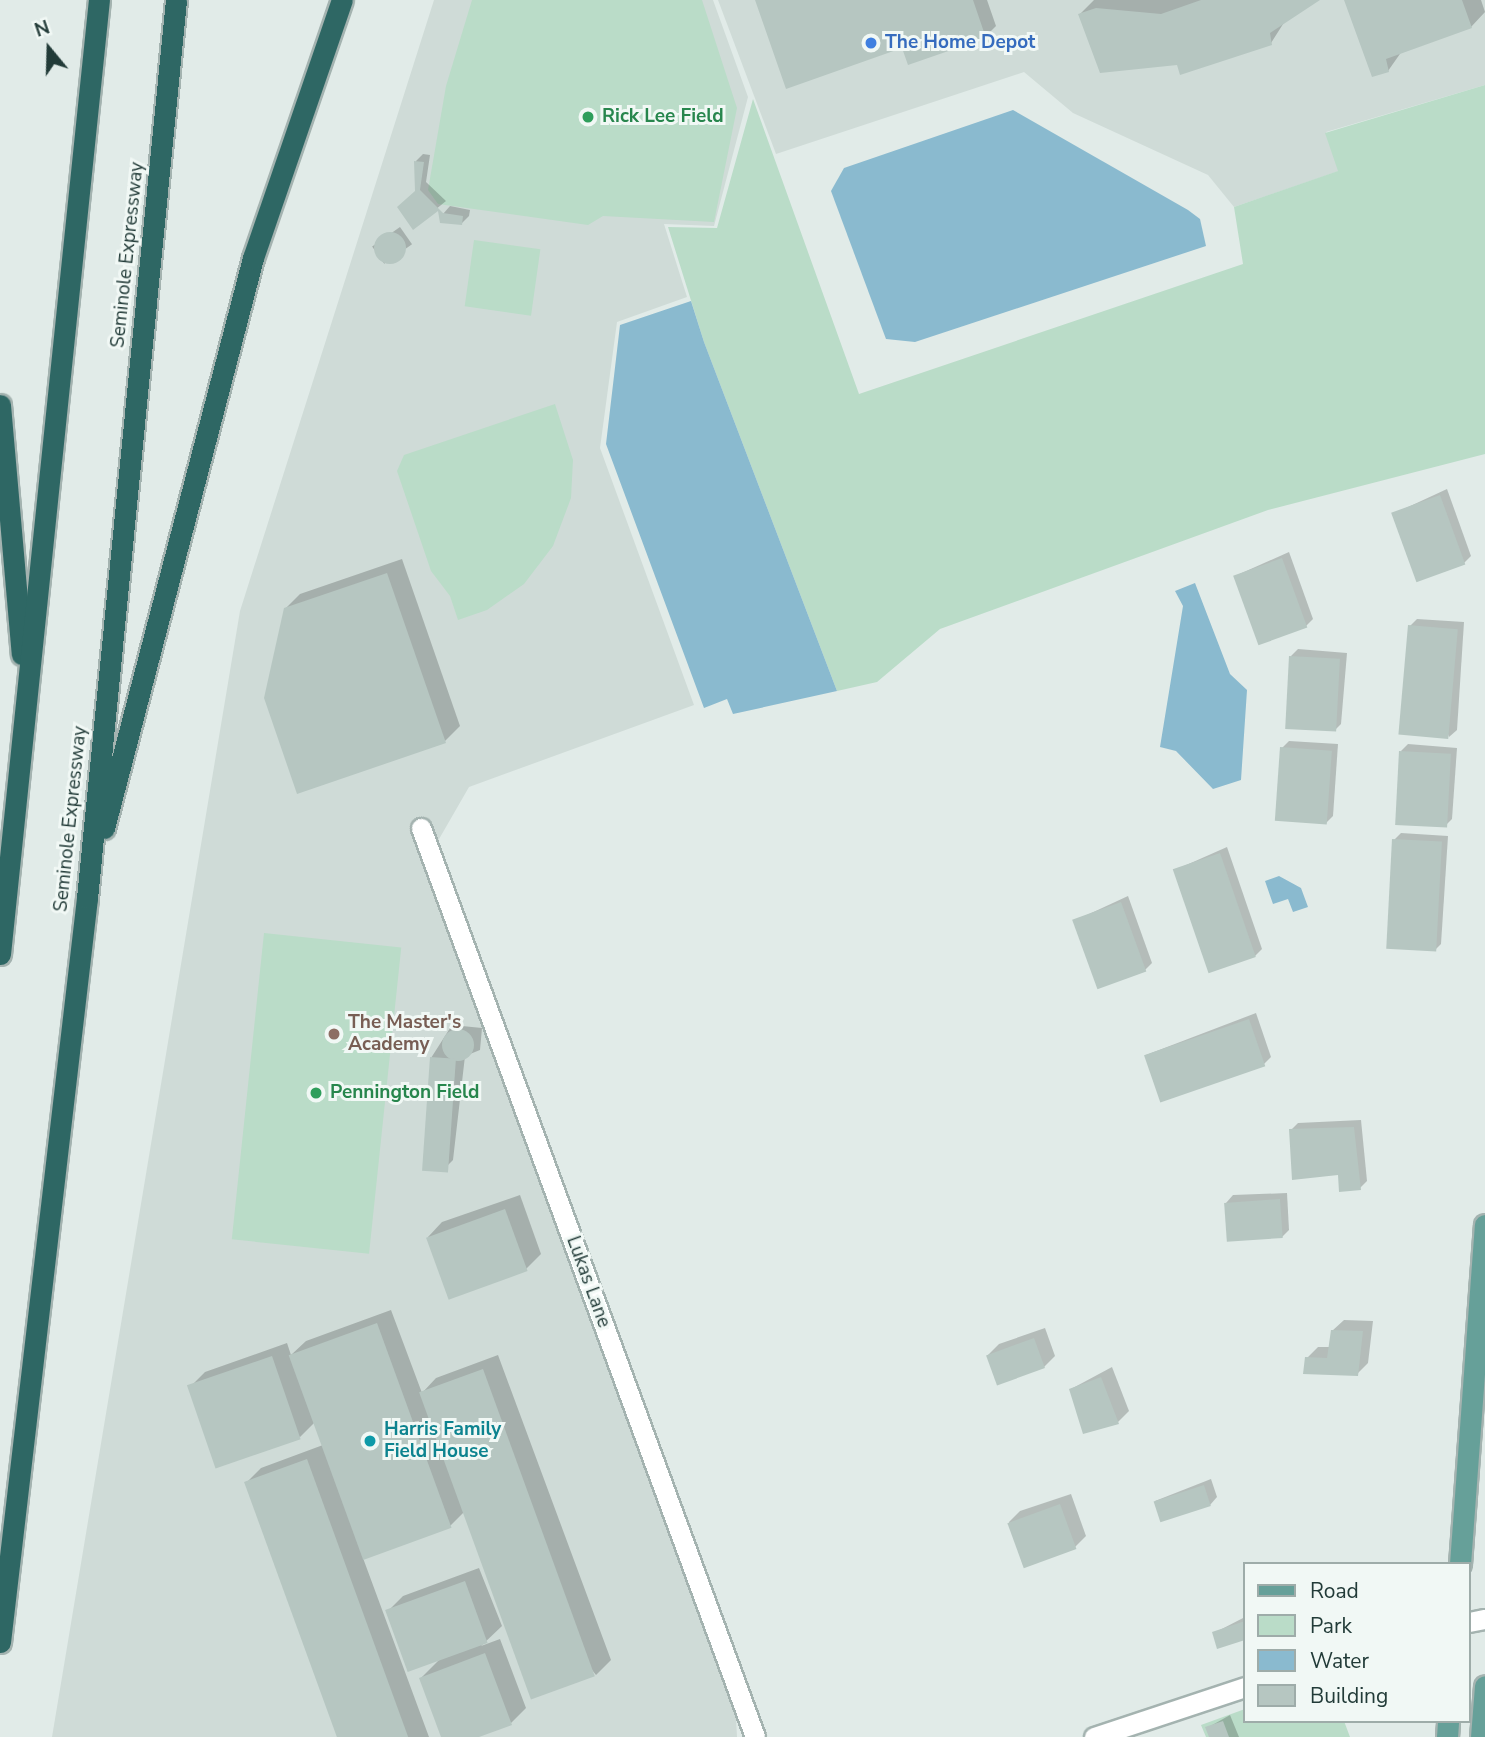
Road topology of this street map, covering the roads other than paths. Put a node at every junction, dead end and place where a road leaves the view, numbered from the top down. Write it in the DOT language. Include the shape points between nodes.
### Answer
graph roads {
  1 [pos="99,0"];
  2 [pos="176,0"];
  3 [pos="342,0"];
  4 [pos="0,405"];
  5 [pos="26,722"];
  6 [pos="421,828"];
  7 [pos="87,898"];
  8 [pos="0,954"];
  9 [pos="1485,1225"];
  10 [pos="1460,1562"];
  11 [pos="0,1642"];
  12 [pos="1485,1686"];
  13 [pos="1244,1687"];
  14 [pos="755,1737"];
  15 [pos="1094,1737"];
  16 [pos="1481,1737"];
  1 -- 5 [label="highway"];
  2 -- 7 [label="highway, Seminole Expressway"];
  3 -- 7 [label="highway" via="253,258"];
  4 -- 5 [label="highway"];
  5 -- 8 [label="highway"];
  6 -- 14 [label="street, Lukas Lane"];
  7 -- 11 [label="highway, Seminole Expressway"];
  9 -- 10 [label="main road"];
  12 -- 16 [label="main road"];
  13 -- 15 [label="street"];
}
